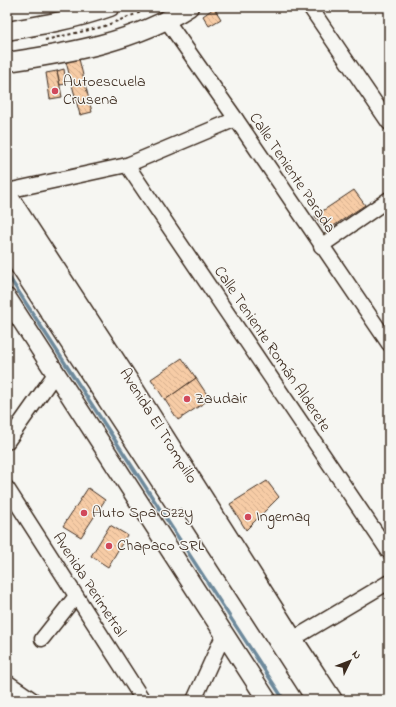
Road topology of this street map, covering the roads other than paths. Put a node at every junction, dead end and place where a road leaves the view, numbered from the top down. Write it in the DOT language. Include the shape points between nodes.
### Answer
graph roads {
  1 [pos="110,7"];
  2 [pos="189,7"];
  3 [pos="310,7"];
  4 [pos="167,21"];
  5 [pos="39,26"];
  6 [pos="7,31"];
  7 [pos="7,36"];
  8 [pos="7,62"];
  9 [pos="236,119"];
  10 [pos="389,122"];
  11 [pos="127,165"];
  12 [pos="7,191"];
  13 [pos="7,194"];
  14 [pos="389,199"];
  15 [pos="7,223"];
  16 [pos="321,246"];
  17 [pos="7,247"];
  18 [pos="7,298"];
  19 [pos="389,344"];
  20 [pos="55,374"];
  21 [pos="128,394"];
  22 [pos="7,442"];
  23 [pos="7,488"];
  24 [pos="389,552"];
  25 [pos="389,582"];
  26 [pos="76,596"];
  27 [pos="224,634"];
  28 [pos="42,639"];
  29 [pos="292,639"];
  30 [pos="7,682"];
  31 [pos="27,698"];
  32 [pos="144,700"];
  33 [pos="194,700"];
  34 [pos="267,700"];
  35 [pos="302,700"];
  36 [pos="316,700"];
  37 [pos="334,700"];
  1 -- 5 [label="main road"];
  2 -- 4 [label="main road"];
  3 -- 10 [label="street"];
  4 -- 8 [label="main road" via="78,51"];
  4 -- 9 [label="street, Calle Teniente Parada"];
  5 -- 6 [label="main road"];
  5 -- 7 [label="main road" via="27,32"];
  9 -- 11 [label="street"];
  9 -- 16 [label="street, Calle Teniente Parada"];
  11 -- 12 [label="street"];
  11 -- 24 [label="street, Calle Teniente Román Alderete"];
  13 -- 21 [label="main road, Avenida El Trompillo"];
  14 -- 16 [label="street"];
  15 -- 21 [label="main road, Avenida El Trompillo"];
  16 -- 19 [label="street, Calle Teniente Parada"];
  17 -- 35 [label="main road, Avenida El Trompillo"];
  18 -- 20 [label="main road"];
  20 -- 22 [label="street"];
  20 -- 27 [label="main road"];
  21 -- 29 [label="main road, Avenida El Trompillo"];
  21 -- 36 [label="main road, Avenida El Trompillo"];
  23 -- 26 [label="street, Avenida Perimetral"];
  25 -- 29 [label="street"];
  26 -- 28 [label="street"];
  26 -- 32 [label="street, Avenida Perimetral"];
  27 -- 33 [label="street"];
  27 -- 34 [label="main road"];
  29 -- 37 [label="main road, Avenida El Trompillo"];
  30 -- 31 [label="street"];
}
